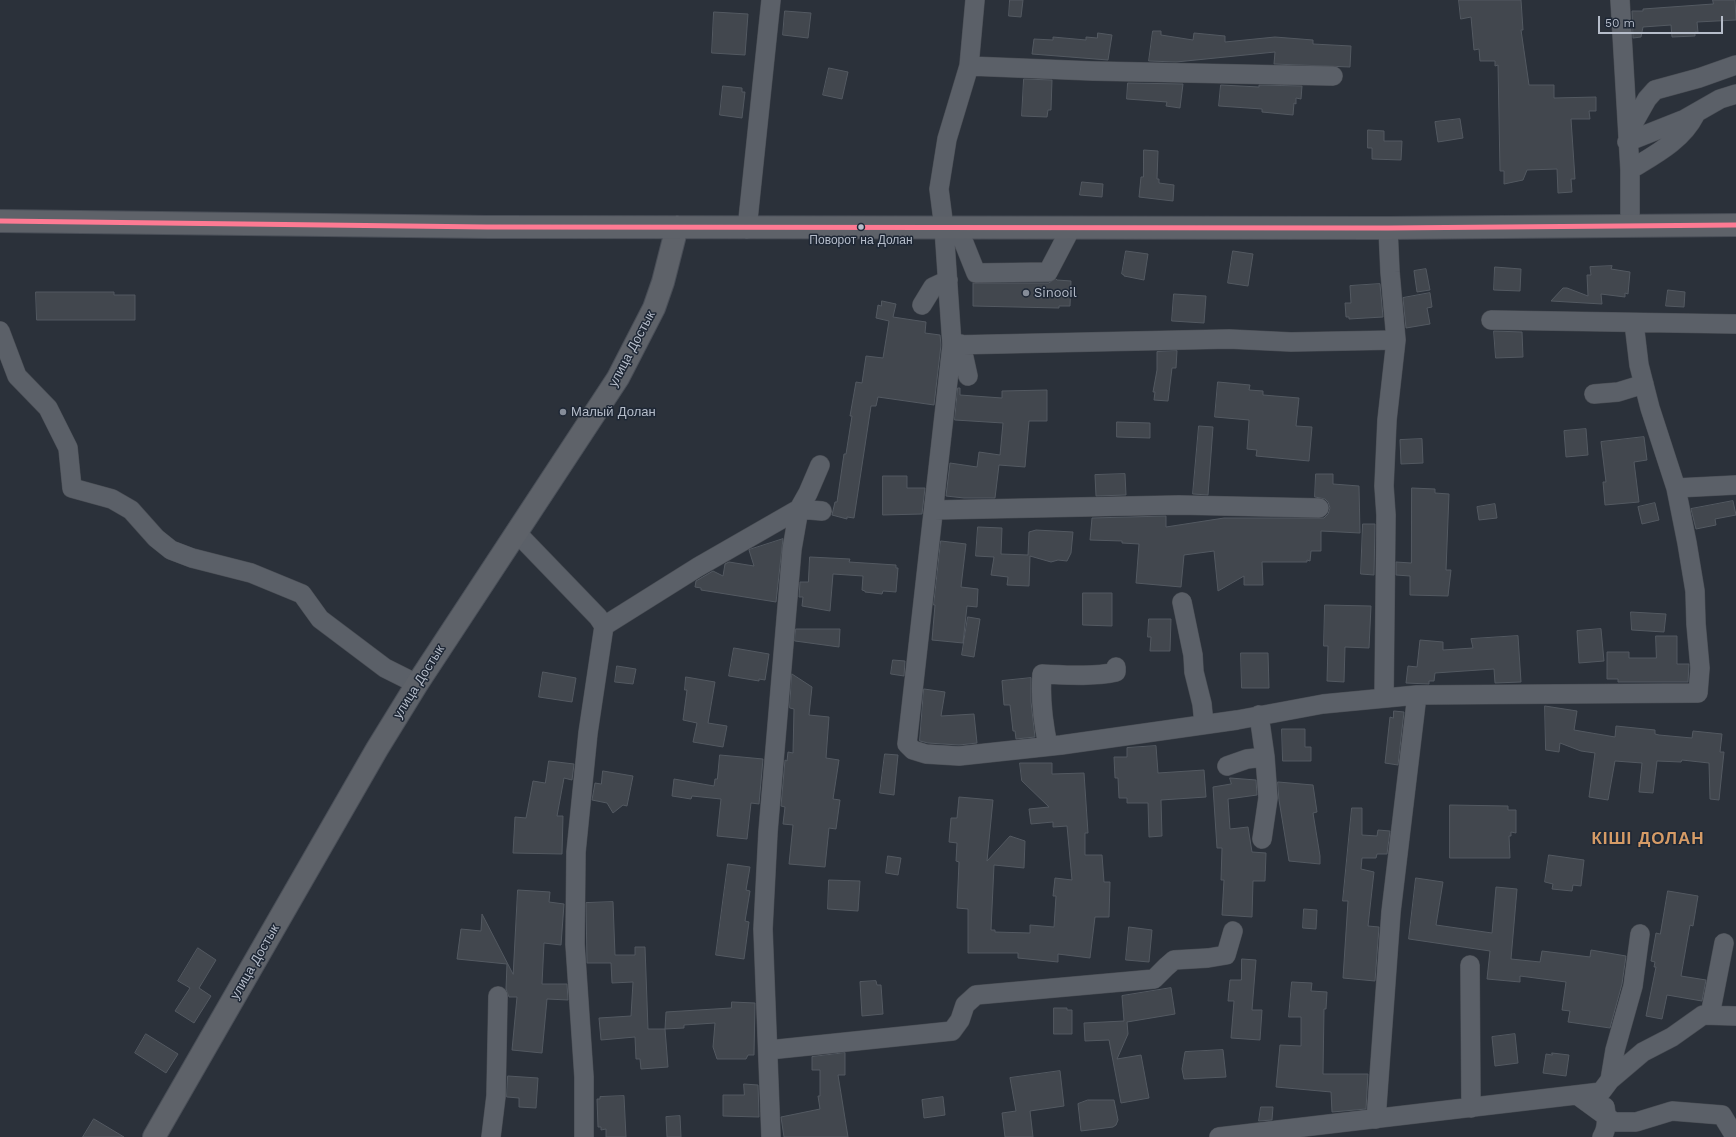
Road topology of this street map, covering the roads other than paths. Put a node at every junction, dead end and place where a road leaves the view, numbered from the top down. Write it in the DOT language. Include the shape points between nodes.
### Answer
graph roads {
  1 [pos="771,0"];
  2 [pos="975,0"];
  3 [pos="1620,0"];
  4 [pos="969,66"];
  5 [pos="1736,66"];
  6 [pos="1333,76"];
  7 [pos="1736,94"];
  8 [pos="1697,112"];
  9 [pos="1627,142"];
  10 [pos="1654,155"];
  11 [pos="1630,170"];
  12 [pos="0,221"];
  13 [pos="1736,225"];
  14 [pos="1630,226"];
  15 [pos="677,228"];
  16 [pos="951,228"];
  17 [pos="1071,228"];
  18 [pos="1388,228"];
  19 [pos="746,229"];
  20 [pos="948,280"];
  21 [pos="922,305"];
  22 [pos="1491,320"];
  23 [pos="1634,323"];
  24 [pos="1736,324"];
  25 [pos="0,331"];
  26 [pos="1396,340"];
  27 [pos="956,345"];
  28 [pos="968,376"];
  29 [pos="1644,384"];
  30 [pos="1594,394"];
  31 [pos="820,465"];
  32 [pos="1736,485"];
  33 [pos="1676,488"];
  34 [pos="1319,508"];
  35 [pos="799,509"];
  36 [pos="934,510"];
  37 [pos="822,511"];
  38 [pos="516,532"];
  39 [pos="1182,602"];
  40 [pos="604,626"];
  41 [pos="1116,667"];
  42 [pos="416,684"];
  43 [pos="1417,694"];
  44 [pos="1384,698"];
  45 [pos="1259,715"];
  46 [pos="1204,724"];
  47 [pos="1048,746"];
  48 [pos="1265,757"];
  49 [pos="1227,766"];
  50 [pos="1262,839"];
  51 [pos="1233,931"];
  52 [pos="1640,934"];
  53 [pos="1724,943"];
  54 [pos="1470,966"];
  55 [pos="498,996"];
  56 [pos="1710,1015"];
  57 [pos="1736,1016"];
  58 [pos="769,1050"];
  59 [pos="1606,1086"];
  60 [pos="1577,1095"];
  61 [pos="1471,1108"];
  62 [pos="1729,1112"];
  63 [pos="1607,1117"];
  64 [pos="1376,1120"];
  65 [pos="1733,1135"];
  66 [pos="154,1137"];
  67 [pos="491,1137"];
  68 [pos="584,1137"];
  69 [pos="771,1137"];
  70 [pos="1220,1137"];
  71 [pos="1602,1137"];
  1 -- 19 [label="street"];
  2 -- 4 [label="street"];
  3 -- 9 [label="street"];
  4 -- 6 [label="street"];
  4 -- 16 [label="street" via="947,139 939,189"];
  5 -- 9 [label="street" via="1656,90 1647,99 1634,122"];
  7 -- 8 [label="street" via="1720,99"];
  8 -- 9 [label="street"];
  8 -- 10 [label="street" via="1689,128"];
  9 -- 10 [label="street"];
  9 -- 11 [label="street"];
  10 -- 11 [label="street"];
  11 -- 14 [label="street"];
  12 -- 15 [label="main road"];
  13 -- 14 [label="main road"];
  14 -- 18 [label="main road"];
  15 -- 19 [label="main road"];
  15 -- 38 [label="main road, улица Достык" via="654,308 618,378"];
  16 -- 17 [label="main road"];
  16 -- 17 [label="street" via="976,273 1048,272"];
  16 -- 19 [label="main road"];
  16 -- 20 [label="street"];
  17 -- 18 [label="main road"];
  18 -- 26 [label="street"];
  20 -- 21 [label="street" via="933,288"];
  20 -- 27 [label="street"];
  22 -- 23 [label="street"];
  23 -- 24 [label="street"];
  23 -- 29 [label="street"];
  25 -- 42 [label="street" via="17,376 48,408 68,448 72,488 112,499 131,510 156,538 171,550 251,573 302,594 320,618 384,668"];
  26 -- 27 [label="street" via="1290,342 1229,339"];
  26 -- 44 [label="street" via="1387,420 1384,486"];
  27 -- 28 [label="street"];
  27 -- 36 [label="street"];
  29 -- 30 [label="street" via="1618,392"];
  29 -- 33 [label="street"];
  31 -- 35 [label="street"];
  32 -- 33 [label="street"];
  33 -- 43 [label="street" via="1695,591 1700,668 1698,693"];
  34 -- 36 [label="street" via="1179,505"];
  35 -- 37 [label="street"];
  35 -- 40 [label="street" via="698,567"];
  35 -- 58 [label="street" via="792,549 768,832 763,929"];
  36 -- 47 [label="street" via="907,744 913,750 926,754 959,756"];
  38 -- 40 [label="street"];
  38 -- 42 [label="main road, улица Достык"];
  39 -- 46 [label="street"];
  40 -- 68 [label="street" via="588,733 576,852 575,944 584,1077"];
  41 -- 47 [label="street" via="1116,672 1106,674 1042,674 1043,721"];
  42 -- 66 [label="main road, улица Достык"];
  43 -- 44 [label="street"];
  43 -- 64 [label="street" via="1391,912"];
  44 -- 45 [label="street" via="1323,704"];
  45 -- 46 [label="street"];
  45 -- 48 [label="street"];
  46 -- 47 [label="street"];
  48 -- 49 [label="street" via="1247,759"];
  48 -- 50 [label="street" via="1268,798"];
  51 -- 58 [label="street" via="1226,954 1174,960 1154,979 976,995 965,1005 960,1020 952,1031"];
  52 -- 59 [label="street" via="1633,986"];
  53 -- 56 [label="street"];
  54 -- 61 [label="street"];
  55 -- 67 [label="street" via="496,1096"];
  56 -- 57 [label="street"];
  56 -- 59 [label="street" via="1704,1015 1672,1037 1643,1052"];
  58 -- 69 [label="street"];
  59 -- 60 [label="street"];
  59 -- 63 [label="street"];
  60 -- 61 [label="street"];
  60 -- 63 [label="street"];
  61 -- 64 [label="street"];
  62 -- 63 [label="street" via="1672,1111 1636,1122 1614,1122"];
  62 -- 65 [label="street"];
  63 -- 71 [label="street"];
  64 -- 70 [label="street"];
}
